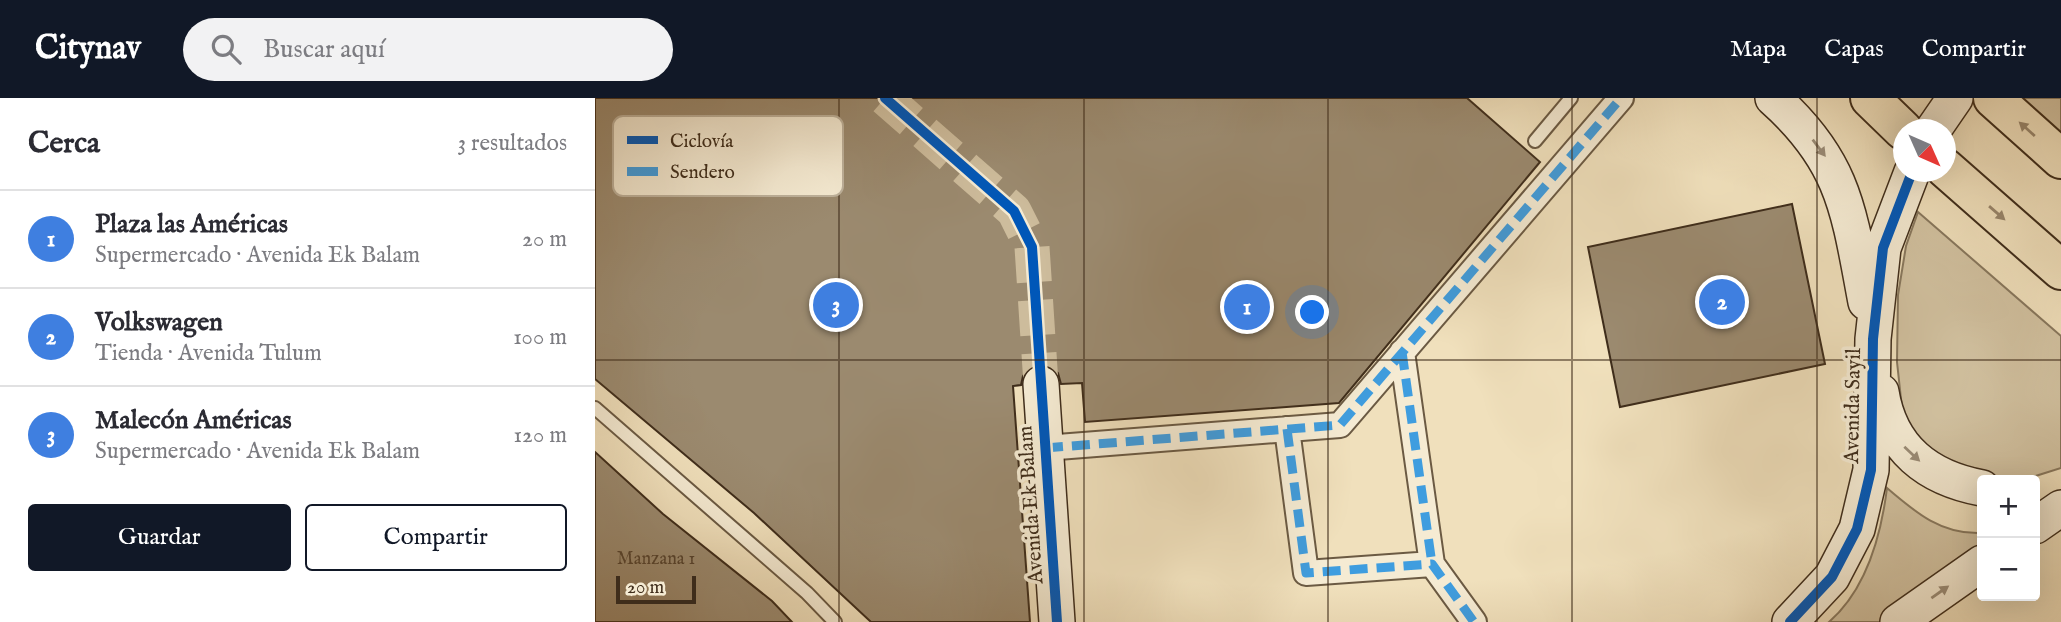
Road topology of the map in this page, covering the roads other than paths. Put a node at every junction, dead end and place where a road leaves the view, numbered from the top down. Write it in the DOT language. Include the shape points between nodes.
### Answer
graph roads {
  1 [pos="1570,98"];
  2 [pos="1621,98"];
  3 [pos="1773,98"];
  4 [pos="1870,98"];
  5 [pos="1955,98"];
  6 [pos="1993,98"];
  7 [pos="1941,119"];
  8 [pos="1893,120"];
  9 [pos="1535,141"];
  10 [pos="2061,159"];
  11 [pos="1956,178"];
  12 [pos="1908,182"];
  13 [pos="2061,270"];
  14 [pos="1873,339"];
  15 [pos="1402,352"];
  16 [pos="1041,384"];
  17 [pos="595,408"];
  18 [pos="1287,429"];
  19 [pos="1045,448"];
  20 [pos="1977,487"];
  21 [pos="2040,500"];
  22 [pos="2061,506"];
  23 [pos="2040,522"];
  24 [pos="1432,564"];
  25 [pos="1977,566"];
  26 [pos="835,622"];
  27 [pos="1056,622"];
  28 [pos="1474,622"];
  29 [pos="1790,622"];
  30 [pos="1898,622"];
  1 -- 9 [label="lane"];
  2 -- 15 [label="street"];
  3 -- 14 [label="street, one-way" via="1829,162 1850,215"];
  4 -- 8 [label="main road"];
  5 -- 7 [label="street"];
  10 -- 6 [label="main road, one-way"];
  11 -- 13 [label="main road, one-way"];
  12 -- 14 [label="street, Avenida Sayil" via="1883,248"];
  14 -- 20 [label="street, one-way" via="1885,416 1903,446 1930,471"];
  14 -- 29 [label="street, Avenida Sayil" via="1871,470 1857,529 1832,577"];
  15 -- 18 [label="street" via="1340,425"];
  15 -- 24 [label="street"];
  16 -- 19 [label="street, Avenida Ek Balam"];
  17 -- 26 [label="lane"];
  18 -- 19 [label="street"];
  18 -- 24 [label="street" via="1305,573"];
  19 -- 27 [label="street, Avenida Ek Balam"];
  21 -- 22 [label="street"];
  22 -- 23 [label="street"];
  24 -- 28 [label="street"];
  30 -- 25 [label="street, one-way"];
}
